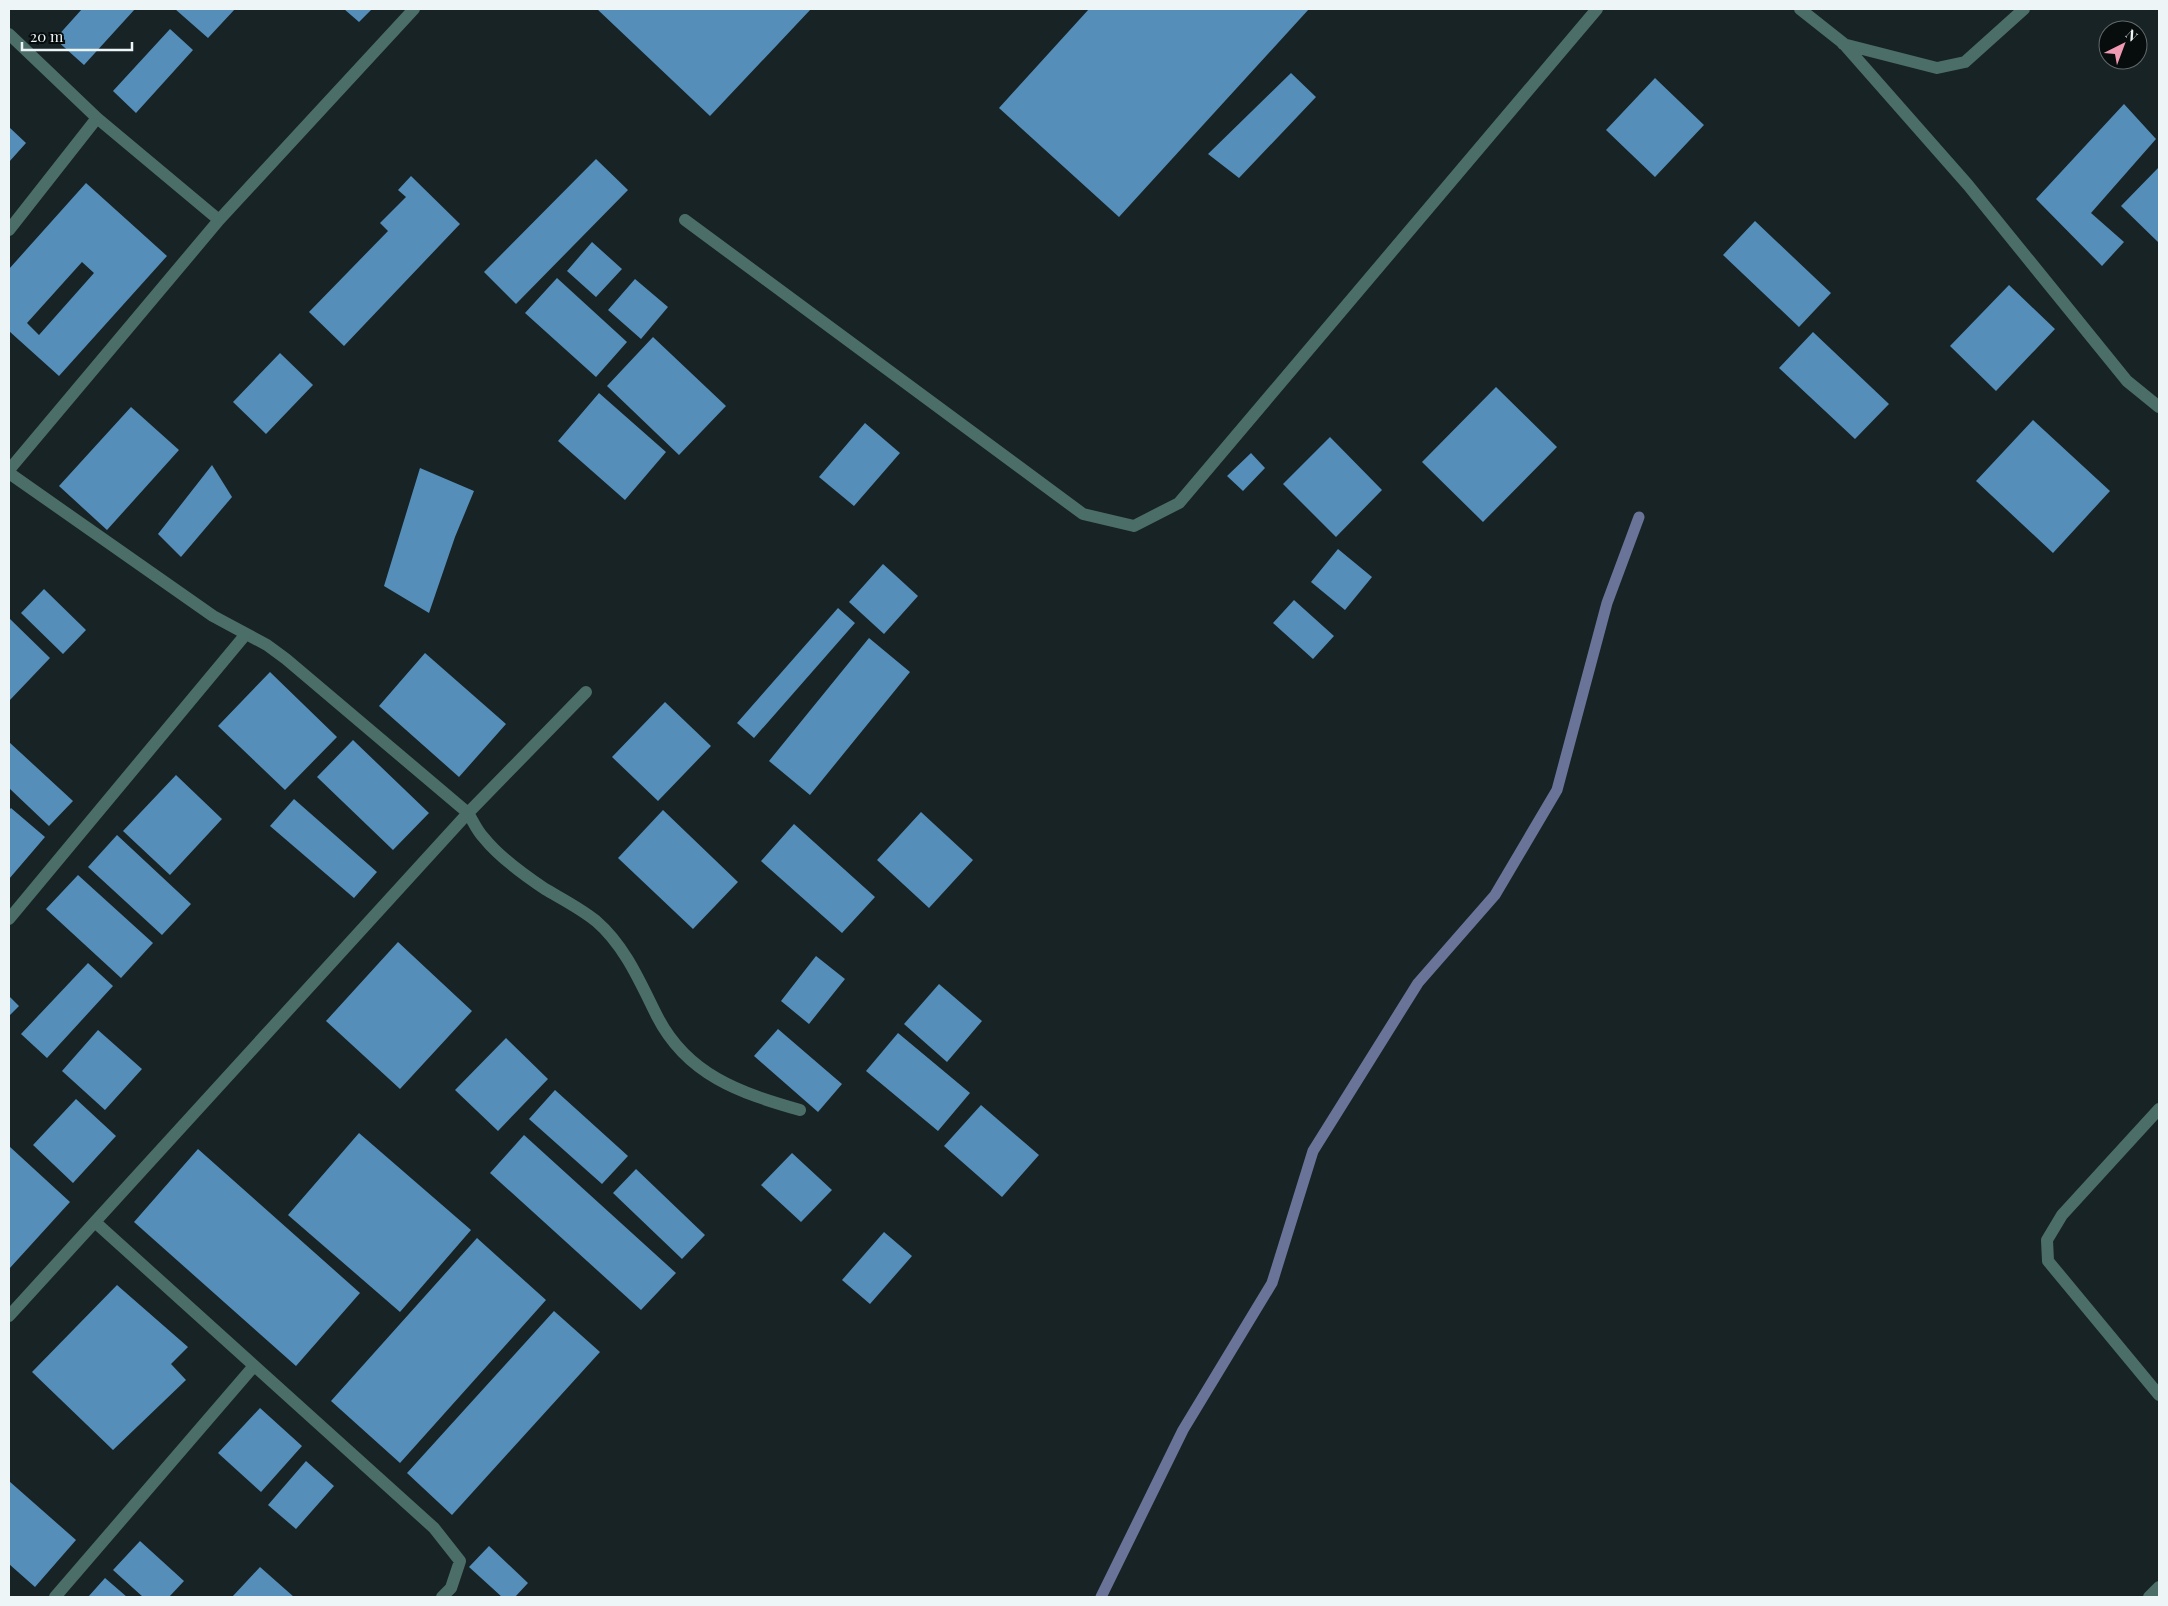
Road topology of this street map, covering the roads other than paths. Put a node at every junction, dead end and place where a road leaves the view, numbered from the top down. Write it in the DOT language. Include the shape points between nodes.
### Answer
graph roads {
  1 [pos="414,9"];
  2 [pos="1597,9"];
  3 [pos="1800,9"];
  4 [pos="2024,9"];
  5 [pos="9,34"];
  6 [pos="1843,43"];
  7 [pos="96,118"];
  8 [pos="219,220"];
  9 [pos="685,220"];
  10 [pos="9,230"];
  11 [pos="2159,407"];
  12 [pos="9,471"];
  13 [pos="246,634"];
  14 [pos="586,692"];
  15 [pos="468,813"];
  16 [pos="9,919"];
  17 [pos="800,1110"];
  18 [pos="2159,1110"];
  19 [pos="95,1222"];
  20 [pos="9,1316"];
  21 [pos="254,1366"];
  22 [pos="2159,1395"];
  23 [pos="2159,1587"];
  24 [pos="55,1597"];
  25 [pos="442,1597"];
  26 [pos="2149,1597"];
  1 -- 8 [label="street"];
  2 -- 9 [label="street" via="1179,503 1134,526 1083,514"];
  3 -- 6 [label="street"];
  4 -- 6 [label="street" via="1965,62 1937,68"];
  5 -- 7 [label="street"];
  6 -- 11 [label="street" via="1968,185 2127,380"];
  7 -- 8 [label="street"];
  7 -- 10 [label="street"];
  8 -- 12 [label="street"];
  12 -- 13 [label="street" via="213,616"];
  13 -- 15 [label="street" via="286,658"];
  13 -- 16 [label="street"];
  14 -- 15 [label="street"];
  15 -- 17 [label="street" via="483,838 501,856 596,922 620,946 658,1018 676,1045 698,1067 726,1085"];
  15 -- 19 [label="street"];
  18 -- 22 [label="street" via="2062,1215 2047,1240 2048,1261"];
  19 -- 20 [label="street"];
  19 -- 21 [label="street"];
  21 -- 24 [label="street"];
  21 -- 25 [label="street" via="434,1528 460,1562 451,1588"];
  23 -- 26 [label="street"];
}
